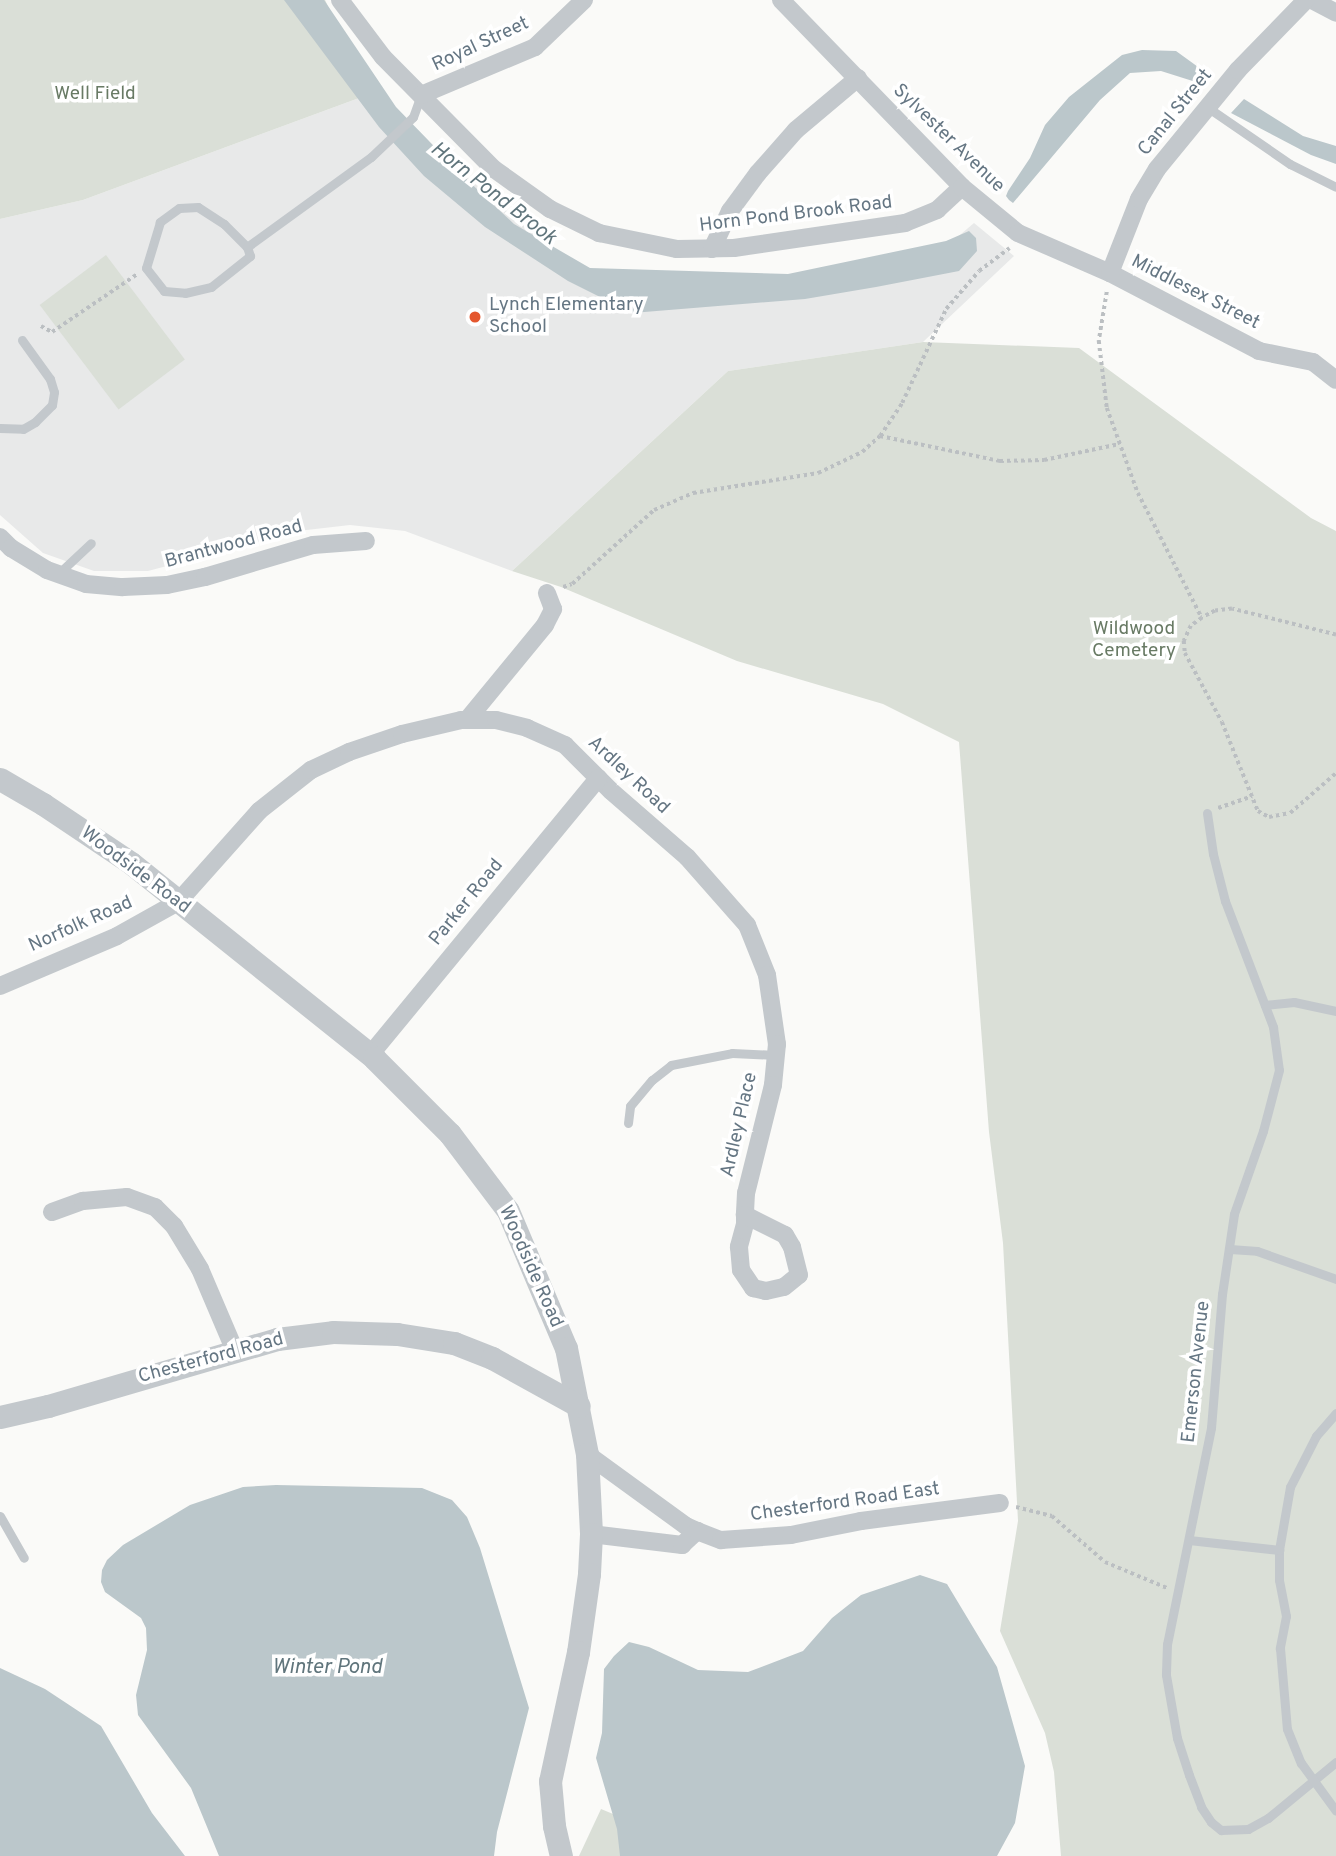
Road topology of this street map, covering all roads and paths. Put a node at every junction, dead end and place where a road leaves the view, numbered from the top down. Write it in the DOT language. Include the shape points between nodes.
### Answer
graph roads {
  1 [pos="340,0"];
  2 [pos="584,0"];
  3 [pos="781,0"];
  4 [pos="1306,0"];
  5 [pos="1312,0"];
  6 [pos="1336,13"];
  7 [pos="858,78"];
  8 [pos="421,95"];
  9 [pos="1207,107"];
  10 [pos="962,187"];
  11 [pos="1336,187"];
  12 [pos="1025,236"];
  13 [pos="247,247"];
  14 [pos="712,249"];
  15 [pos="146,268"];
  16 [pos="1111,273"];
  17 [pos="41,326"];
  18 [pos="22,340"];
  19 [pos="1336,359"];
  20 [pos="1313,362"];
  21 [pos="1336,380"];
  22 [pos="0,428"];
  23 [pos="880,436"];
  24 [pos="1119,444"];
  25 [pos="0,537"];
  26 [pos="366,541"];
  27 [pos="91,543"];
  28 [pos="58,574"];
  29 [pos="547,593"];
  30 [pos="1202,618"];
  31 [pos="1336,635"];
  32 [pos="467,720"];
  33 [pos="1336,773"];
  34 [pos="598,778"];
  35 [pos="0,779"];
  36 [pos="1252,796"];
  37 [pos="1206,813"];
  38 [pos="178,902"];
  39 [pos="0,986"];
  40 [pos="1265,1005"];
  41 [pos="1336,1011"];
  42 [pos="777,1049"];
  43 [pos="370,1055"];
  44 [pos="628,1123"];
  45 [pos="52,1212"];
  46 [pos="745,1215"];
  47 [pos="1230,1249"];
  48 [pos="1336,1279"];
  49 [pos="235,1351"];
  50 [pos="579,1406"];
  51 [pos="1336,1413"];
  52 [pos="0,1417"];
  53 [pos="587,1454"];
  54 [pos="1000,1503"];
  55 [pos="0,1516"];
  56 [pos="697,1531"];
  57 [pos="591,1534"];
  58 [pos="1189,1540"];
  59 [pos="1279,1550"];
  60 [pos="24,1558"];
  61 [pos="1178,1593"];
  62 [pos="1336,1762"];
  63 [pos="1314,1783"];
  64 [pos="1336,1811"];
  65 [pos="561,1856"];
  1 -- 8 [label="street, Horn Pond Brook Road" via="383,57"];
  2 -- 8 [label="street, Royal Street" via="535,47"];
  3 -- 7 [label="street, Sylvester Avenue"];
  4 -- 9 [label="street, Canal Street"];
  5 -- 6 [label="street"];
  7 -- 10 [label="street, Sylvester Avenue"];
  7 -- 14 [label="street" via="796,130 758,173 730,211"];
  8 -- 13 [label="lane" via="413,117 383,146"];
  8 -- 14 [label="street, Horn Pond Brook Road" via="494,169 573,221 598,233 643,244"];
  9 -- 11 [label="lane" via="1290,164"];
  9 -- 16 [label="street, Canal Street" via="1139,199"];
  10 -- 12 [label="street, Sylvester Avenue"];
  10 -- 14 [label="street, Horn Pond Brook Road" via="937,210 905,223"];
  12 -- 16 [label="street, Sylvester Avenue"];
  12 -- 23 [label="path" via="979,271 946,310 902,403"];
  13 -- 15 [label="lane" via="250,256 211,287 198,290 163,292"];
  13 -- 15 [label="lane" via="225,224 198,207 178,208 160,222"];
  15 -- 17 [label="path" via="52,332"];
  16 -- 20 [label="street, Middlesex Street" via="1259,351"];
  16 -- 24 [label="path" via="1099,341 1107,408"];
  18 -- 22 [label="lane" via="50,379 52,405 23,429"];
  19 -- 20 [label="street"];
  20 -- 21 [label="street, Middlesex Street"];
  23 -- 24 [label="path" via="1000,461 1044,460"];
  23 -- 29 [label="path" via="862,452 818,473 693,493 654,510 572,584"];
  24 -- 30 [label="path" via="1138,493"];
  25 -- 28 [label="street, Brantwood Road"];
  26 -- 28 [label="street, Brantwood Road" via="313,545 167,585 86,584"];
  27 -- 28 [label="lane"];
  29 -- 32 [label="street" via="553,609 545,625"];
  30 -- 31 [label="path" via="1232,610"];
  30 -- 36 [label="path" via="1191,626 1184,641 1185,653 1222,722"];
  32 -- 34 [label="street, Ardley Road" via="496,720 527,728 565,745"];
  32 -- 38 [label="street, Ardley Road" via="402,734 311,770 260,811"];
  33 -- 36 [label="path" via="1280,817 1258,811"];
  34 -- 42 [label="street, Ardley Road" via="687,857 747,926 766,975"];
  34 -- 43 [label="street, Parker Road"];
  35 -- 38 [label="street, Woodside Road" via="131,863"];
  36 -- 37 [label="path"];
  37 -- 40 [label="lane, Emerson Avenue" via="1225,901"];
  38 -- 39 [label="street, Norfolk Road" via="117,936"];
  38 -- 43 [label="street, Woodside Road"];
  40 -- 41 [label="lane" via="1318,1004"];
  40 -- 47 [label="lane, Emerson Avenue" via="1279,1070 1234,1214"];
  42 -- 44 [label="lane" via="671,1065 630,1106"];
  42 -- 46 [label="street, Ardley Place"];
  43 -- 50 [label="street, Woodside Road" via="450,1134 508,1211 566,1348"];
  45 -- 49 [label="street" via="83,1201 127,1197 155,1207 174,1226 200,1269"];
  47 -- 48 [label="lane" via="1257,1251"];
  47 -- 58 [label="lane, Emerson Avenue" via="1211,1428"];
  49 -- 50 [label="street, Chesterford Road" via="276,1339 333,1332 397,1334 454,1343 492,1358"];
  49 -- 52 [label="street, Chesterford Road"];
  50 -- 53 [label="street, Woodside Road"];
  51 -- 59 [label="lane" via="1316,1436 1290,1487"];
  53 -- 56 [label="street, Chesterford Road East"];
  53 -- 57 [label="street, Woodside Road"];
  54 -- 56 [label="street, Chesterford Road East" via="791,1535 721,1540"];
  54 -- 61 [label="path" via="1052,1516 1105,1562"];
  55 -- 60 [label="lane"];
  56 -- 57 [label="street" via="682,1545"];
  57 -- 65 [label="street, Woodside Road" via="578,1652 550,1781"];
  58 -- 59 [label="lane"];
  58 -- 61 [label="lane, Emerson Avenue"];
  59 -- 63 [label="lane" via="1286,1616 1280,1648 1285,1718 1294,1748"];
  61 -- 63 [label="lane, Emerson Avenue" via="1166,1675 1177,1738 1211,1822 1221,1829 1248,1829"];
  62 -- 63 [label="lane"];
  63 -- 64 [label="lane"];
}
